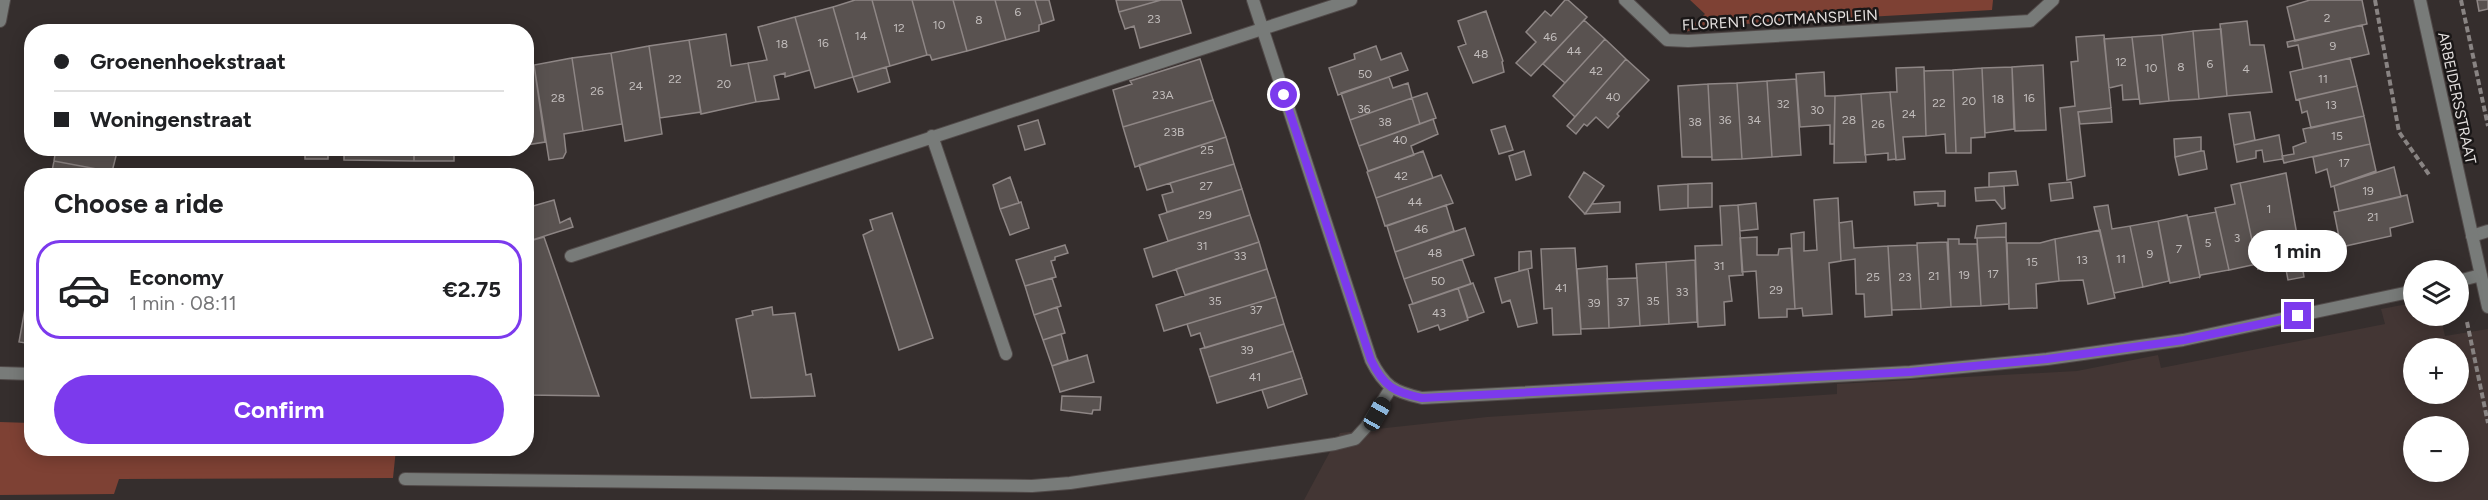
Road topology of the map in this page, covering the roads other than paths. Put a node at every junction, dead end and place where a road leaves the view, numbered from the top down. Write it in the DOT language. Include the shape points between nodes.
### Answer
graph roads {
  1 [pos="4,0"];
  2 [pos="1253,0"];
  3 [pos="1351,0"];
  4 [pos="1625,0"];
  5 [pos="2053,0"];
  6 [pos="2420,0"];
  7 [pos="0,21"];
  8 [pos="1262,28"];
  9 [pos="932,136"];
  10 [pos="2488,231"];
  11 [pos="2472,236"];
  12 [pos="571,256"];
  13 [pos="2484,274"];
  14 [pos="2469,278"];
  15 [pos="2403,293"];
  16 [pos="2488,307"];
  17 [pos="1006,354"];
  18 [pos="0,373"];
  19 [pos="24,374"];
  20 [pos="1391,388"];
  21 [pos="405,478"];
  1 -- 7 [label="street"];
  2 -- 8 [label="street"];
  3 -- 8 [label="street"];
  4 -- 5 [label="street, FLORENT COOTMANSPLEIN" via="1667,40 2030,21"];
  6 -- 11 [label="street, ARBEIDERSSTRAAT"];
  8 -- 9 [label="street"];
  8 -- 20 [label="street" via="1371,360 1379,377"];
  9 -- 12 [label="street"];
  9 -- 17 [label="street"];
  10 -- 11 [label="street"];
  11 -- 13 [label="street, ARBEIDERSSTRAAT"];
  13 -- 14 [label="street"];
  13 -- 16 [label="street, ARBEIDERSSTRAAT"];
  15 -- 20 [label="street" via="2184,340 1922,371 1422,398"];
  18 -- 19 [label="street"];
  20 -- 21 [label="street" via="1377,414 1355,439 1070,483 1032,486"];
}
